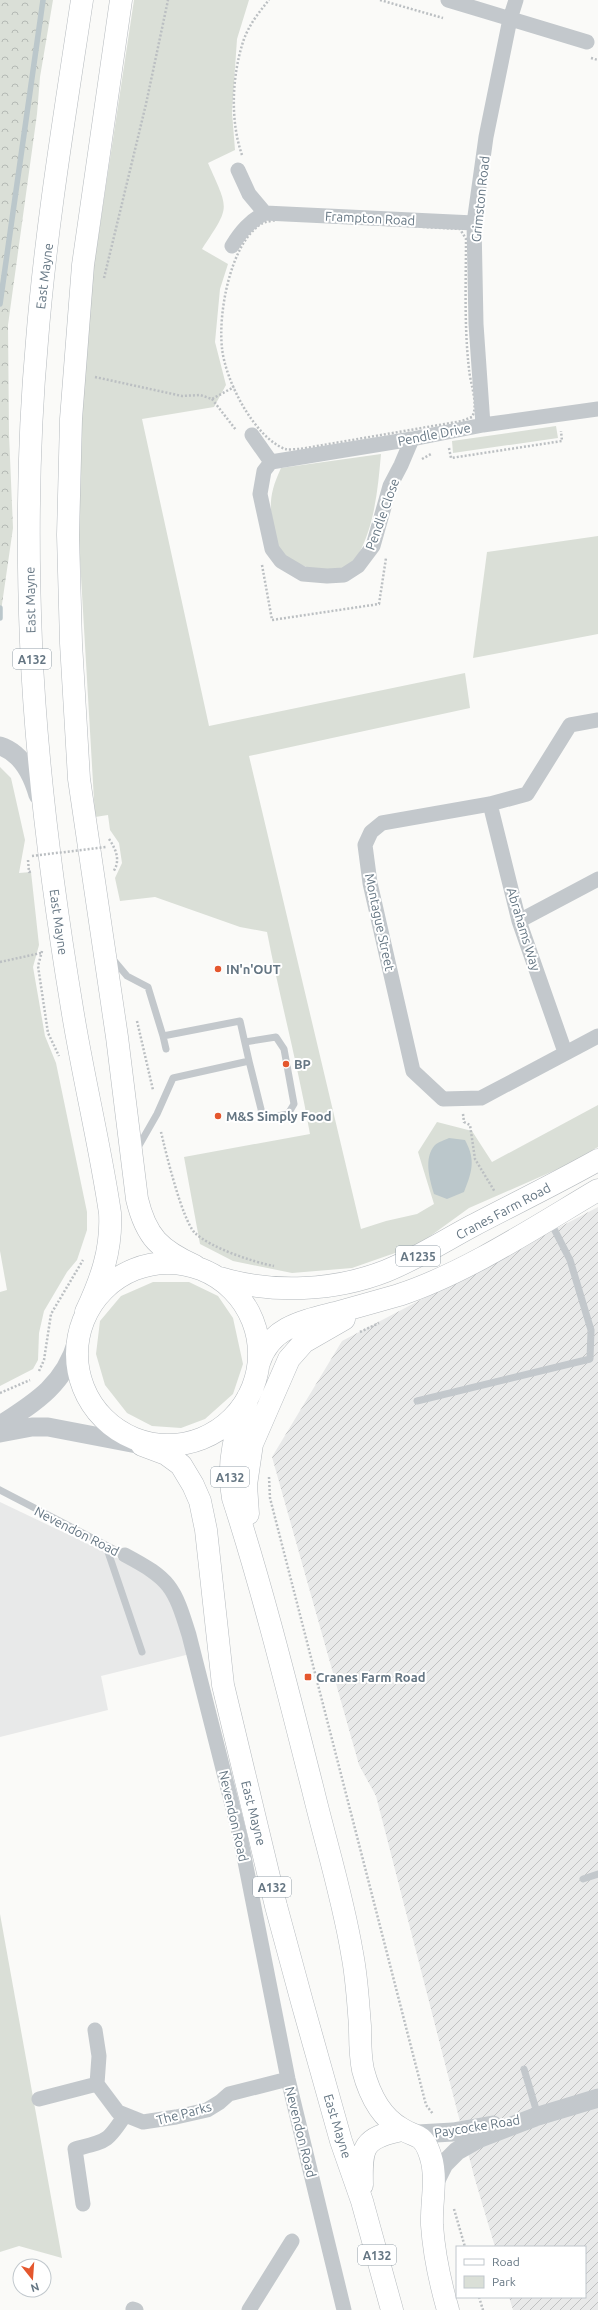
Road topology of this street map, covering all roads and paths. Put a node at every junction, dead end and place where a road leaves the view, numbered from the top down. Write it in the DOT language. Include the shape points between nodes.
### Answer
graph roads {
  1 [pos="82,0"];
  2 [pos="121,0"];
  3 [pos="168,0"];
  4 [pos="269,0"];
  5 [pos="380,0"];
  6 [pos="448,0"];
  7 [pos="516,0"];
  8 [pos="447,19"];
  9 [pos="510,19"];
  10 [pos="585,49"];
  11 [pos="598,60"];
  12 [pos="241,164"];
  13 [pos="265,212"];
  14 [pos="474,223"];
  15 [pos="232,246"];
  16 [pos="103,281"];
  17 [pos="92,384"];
  18 [pos="234,387"];
  19 [pos="598,409"];
  20 [pos="483,425"];
  21 [pos="252,435"];
  22 [pos="412,439"];
  23 [pos="271,462"];
  24 [pos="598,720"];
  25 [pos="0,746"];
  26 [pos="490,804"];
  27 [pos="107,831"];
  28 [pos="106,846"];
  29 [pos="40,850"];
  30 [pos="112,874"];
  31 [pos="598,879"];
  32 [pos="519,921"];
  33 [pos="104,947"];
  34 [pos="0,962"];
  35 [pos="136,1019"];
  36 [pos="163,1036"];
  37 [pos="598,1036"];
  38 [pos="245,1042"];
  39 [pos="166,1049"];
  40 [pos="565,1052"];
  41 [pos="61,1061"];
  42 [pos="249,1061"];
  43 [pos="172,1070"];
  44 [pos="173,1078"];
  45 [pos="459,1099"];
  46 [pos="158,1114"];
  47 [pos="131,1158"];
  48 [pos="598,1160"];
  49 [pos="598,1190"];
  50 [pos="499,1197"];
  51 [pos="548,1219"];
  52 [pos="85,1255"];
  53 [pos="194,1266"];
  54 [pos="273,1266"];
  55 [pos="220,1278"];
  56 [pos="399,1295"];
  57 [pos="86,1312"];
  58 [pos="382,1322"];
  59 [pos="354,1335"];
  60 [pos="77,1341"];
  61 [pos="258,1367"];
  62 [pos="0,1393"];
  63 [pos="248,1398"];
  64 [pos="417,1402"];
  65 [pos="0,1425"];
  66 [pos="0,1433"];
  67 [pos="142,1445"];
  68 [pos="269,1475"];
  69 [pos="0,1490"];
  70 [pos="106,1546"];
  71 [pos="125,1555"];
  72 [pos="251,1557"];
  73 [pos="142,1652"];
  74 [pos="598,1874"];
  75 [pos="583,1879"];
  76 [pos="94,2030"];
  77 [pos="524,2069"];
  78 [pos="288,2079"];
  79 [pos="97,2084"];
  80 [pos="598,2098"];
  81 [pos="38,2099"];
  82 [pos="125,2116"];
  83 [pos="537,2117"];
  84 [pos="439,2118"];
  85 [pos="410,2132"];
  86 [pos="436,2180"];
  87 [pos="362,2201"];
  88 [pos="83,2204"];
  89 [pos="453,2206"];
  90 [pos="292,2241"];
  91 [pos="465,2246"];
  92 [pos="479,2298"];
  93 [pos="249,2310"];
  94 [pos="344,2310"];
  95 [pos="392,2310"];
  96 [pos="448,2310"];
  97 [pos="483,2310"];
  1 -- 29 [label="main road, East Mayne / A132" via="44,266 30,467 31,642 38,745"];
  2 -- 33 [label="main road, A132" via="83,265 71,419 68,527 71,643 79,779"];
  3 -- 16 [label="path" via="146,104"];
  4 -- 12 [label="path" via="256,15 243,40 238,64 235,116"];
  5 -- 8 [label="path"];
  6 -- 9 [label="street"];
  7 -- 9 [label="street, Grimston Road"];
  9 -- 10 [label="street"];
  9 -- 14 [label="street, Grimston Road" via="486,137"];
  10 -- 11 [label="path"];
  12 -- 13 [label="street" via="249,194"];
  13 -- 14 [label="street, Frampton Road"];
  13 -- 15 [label="street" via="241,231"];
  14 -- 20 [label="street, Grimston Road" via="476,324"];
  17 -- 18 [label="path" via="92,376 182,396 200,395 212,399"];
  18 -- 18 [label="path" via="248,416 269,438 285,449 300,449 467,420 472,417 475,409 469,368 465,234 460,229 279,219 262,224 246,239 226,289 222,349"];
  19 -- 20 [label="street, Pendle Drive"];
  20 -- 22 [label="street, Pendle Drive"];
  21 -- 23 [label="street"];
  22 -- 23 [label="street, Pendle Drive"];
  22 -- 23 [label="street, Pendle Close" via="390,486 373,546 358,566 344,574 303,574 281,561 272,549 260,494 264,471"];
  24 -- 26 [label="street, Montague Street" via="570,725 527,794"];
  25 -- 29 [label="street" via="21,759 31,774 38,794"];
  26 -- 32 [label="street, Abrahams Way"];
  26 -- 45 [label="street, Montague Street" via="382,823 371,832 365,845 370,883 413,1071 443,1099"];
  27 -- 30 [label="path" via="108,838 116,849 117,867"];
  28 -- 29 [label="path, bridge"];
  29 -- 57 [label="main road, East Mayne / A132" via="110,1214 110,1238 104,1268"];
  31 -- 32 [label="street"];
  32 -- 40 [label="street, Abrahams Way"];
  33 -- 36 [label="lane" via="127,976 148,987"];
  33 -- 47 [label="main road, A132"];
  34 -- 41 [label="path" via="41,953 38,966 48,1033"];
  35 -- 46 [label="path"];
  36 -- 38 [label="lane" via="240,1021"];
  36 -- 39 [label="lane"];
  37 -- 40 [label="street, Montague Street"];
  38 -- 42 [label="lane"];
  38 -- 42 [label="lane" via="276,1037 284,1049 294,1104 288,1114 272,1117 262,1113"];
  40 -- 45 [label="street, Montague Street" via="481,1098"];
  42 -- 44 [label="lane"];
  43 -- 44 [label="lane"];
  44 -- 46 [label="lane"];
  45 -- 50 [label="path" via="464,1122 470,1125 475,1159"];
  46 -- 47 [label="lane"];
  46 -- 54 [label="path" via="186,1219 194,1232 204,1240 254,1262"];
  47 -- 53 [label="main road, A132" via="137,1199 148,1230 163,1249"];
  48 -- 55 [label="main road, Cranes Farm Road / A1235" via="419,1256 371,1276 292,1288 257,1287"];
  49 -- 51 [label="main road, A1235"];
  51 -- 56 [label="main road, A1235" via="437,1280"];
  51 -- 64 [label="lane" via="570,1260 591,1330 590,1359"];
  52 -- 62 [label="path" via="51,1314 44,1360 38,1372 31,1379"];
  53 -- 55 [label="main road, A132"];
  53 -- 57 [label="main road, A132" via="176,1262 158,1263 136,1269 109,1284"];
  55 -- 61 [label="main road, A132" via="242,1301 256,1330"];
  56 -- 61 [label="main road, A1235" via="291,1325 272,1338 262,1354"];
  56 -- 72 [label="main road" via="313,1335 289,1359 258,1429 250,1456 247,1500"];
  57 -- 60 [label="main road, A132"];
  58 -- 59 [label="path"];
  60 -- 65 [label="street" via="73,1358 63,1375 38,1398"];
  60 -- 67 [label="main road, A132" via="78,1365 83,1382 100,1413 126,1438"];
  61 -- 63 [label="main road, A132"];
  63 -- 67 [label="main road, A132" via="234,1418 217,1432 193,1443 169,1448"];
  63 -- 72 [label="main road, A132" via="234,1438 230,1474 234,1498"];
  66 -- 67 [label="street" via="48,1427"];
  67 -- 87 [label="main road, East Mayne / A132" via="166,1454 181,1465 194,1485 200,1501 206,1530 223,1685 300,1995 341,2141"];
  68 -- 84 [label="path" via="270,1498 426,2105 433,2116"];
  69 -- 70 [label="lane, Nevendon Road"];
  70 -- 71 [label="lane, Nevendon Road"];
  70 -- 73 [label="lane"];
  71 -- 78 [label="street, Nevendon Road" via="164,1579 181,1609 240,1836"];
  72 -- 85 [label="main road, A132" via="284,1675 351,1946 365,2079 373,2100 382,2111"];
  74 -- 75 [label="lane"];
  76 -- 79 [label="street" via="100,2056"];
  77 -- 83 [label="lane"];
  78 -- 82 [label="street, The Parks" via="229,2094 207,2110 143,2122"];
  78 -- 94 [label="street, Nevendon Road"];
  79 -- 81 [label="street"];
  79 -- 82 [label="street, The Parks" via="118,2112"];
  80 -- 83 [label="street, Paycocke Road"];
  82 -- 88 [label="street" via="111,2136 102,2142 75,2150"];
  83 -- 85 [label="street, Paycocke Road" via="452,2132"];
  83 -- 86 [label="street, Paycocke Road" via="480,2138 457,2150 444,2164"];
  85 -- 86 [label="main road, A132" via="427,2146"];
  85 -- 87 [label="main road, East Mayne / A132" via="380,2135 364,2150 361,2162"];
  86 -- 96 [label="main road, A132" via="432,2223 436,2264"];
  87 -- 95 [label="main road, East Mayne / A132"];
  89 -- 91 [label="path"];
  90 -- 93 [label="street"];
  92 -- 97 [label="path"];
}
